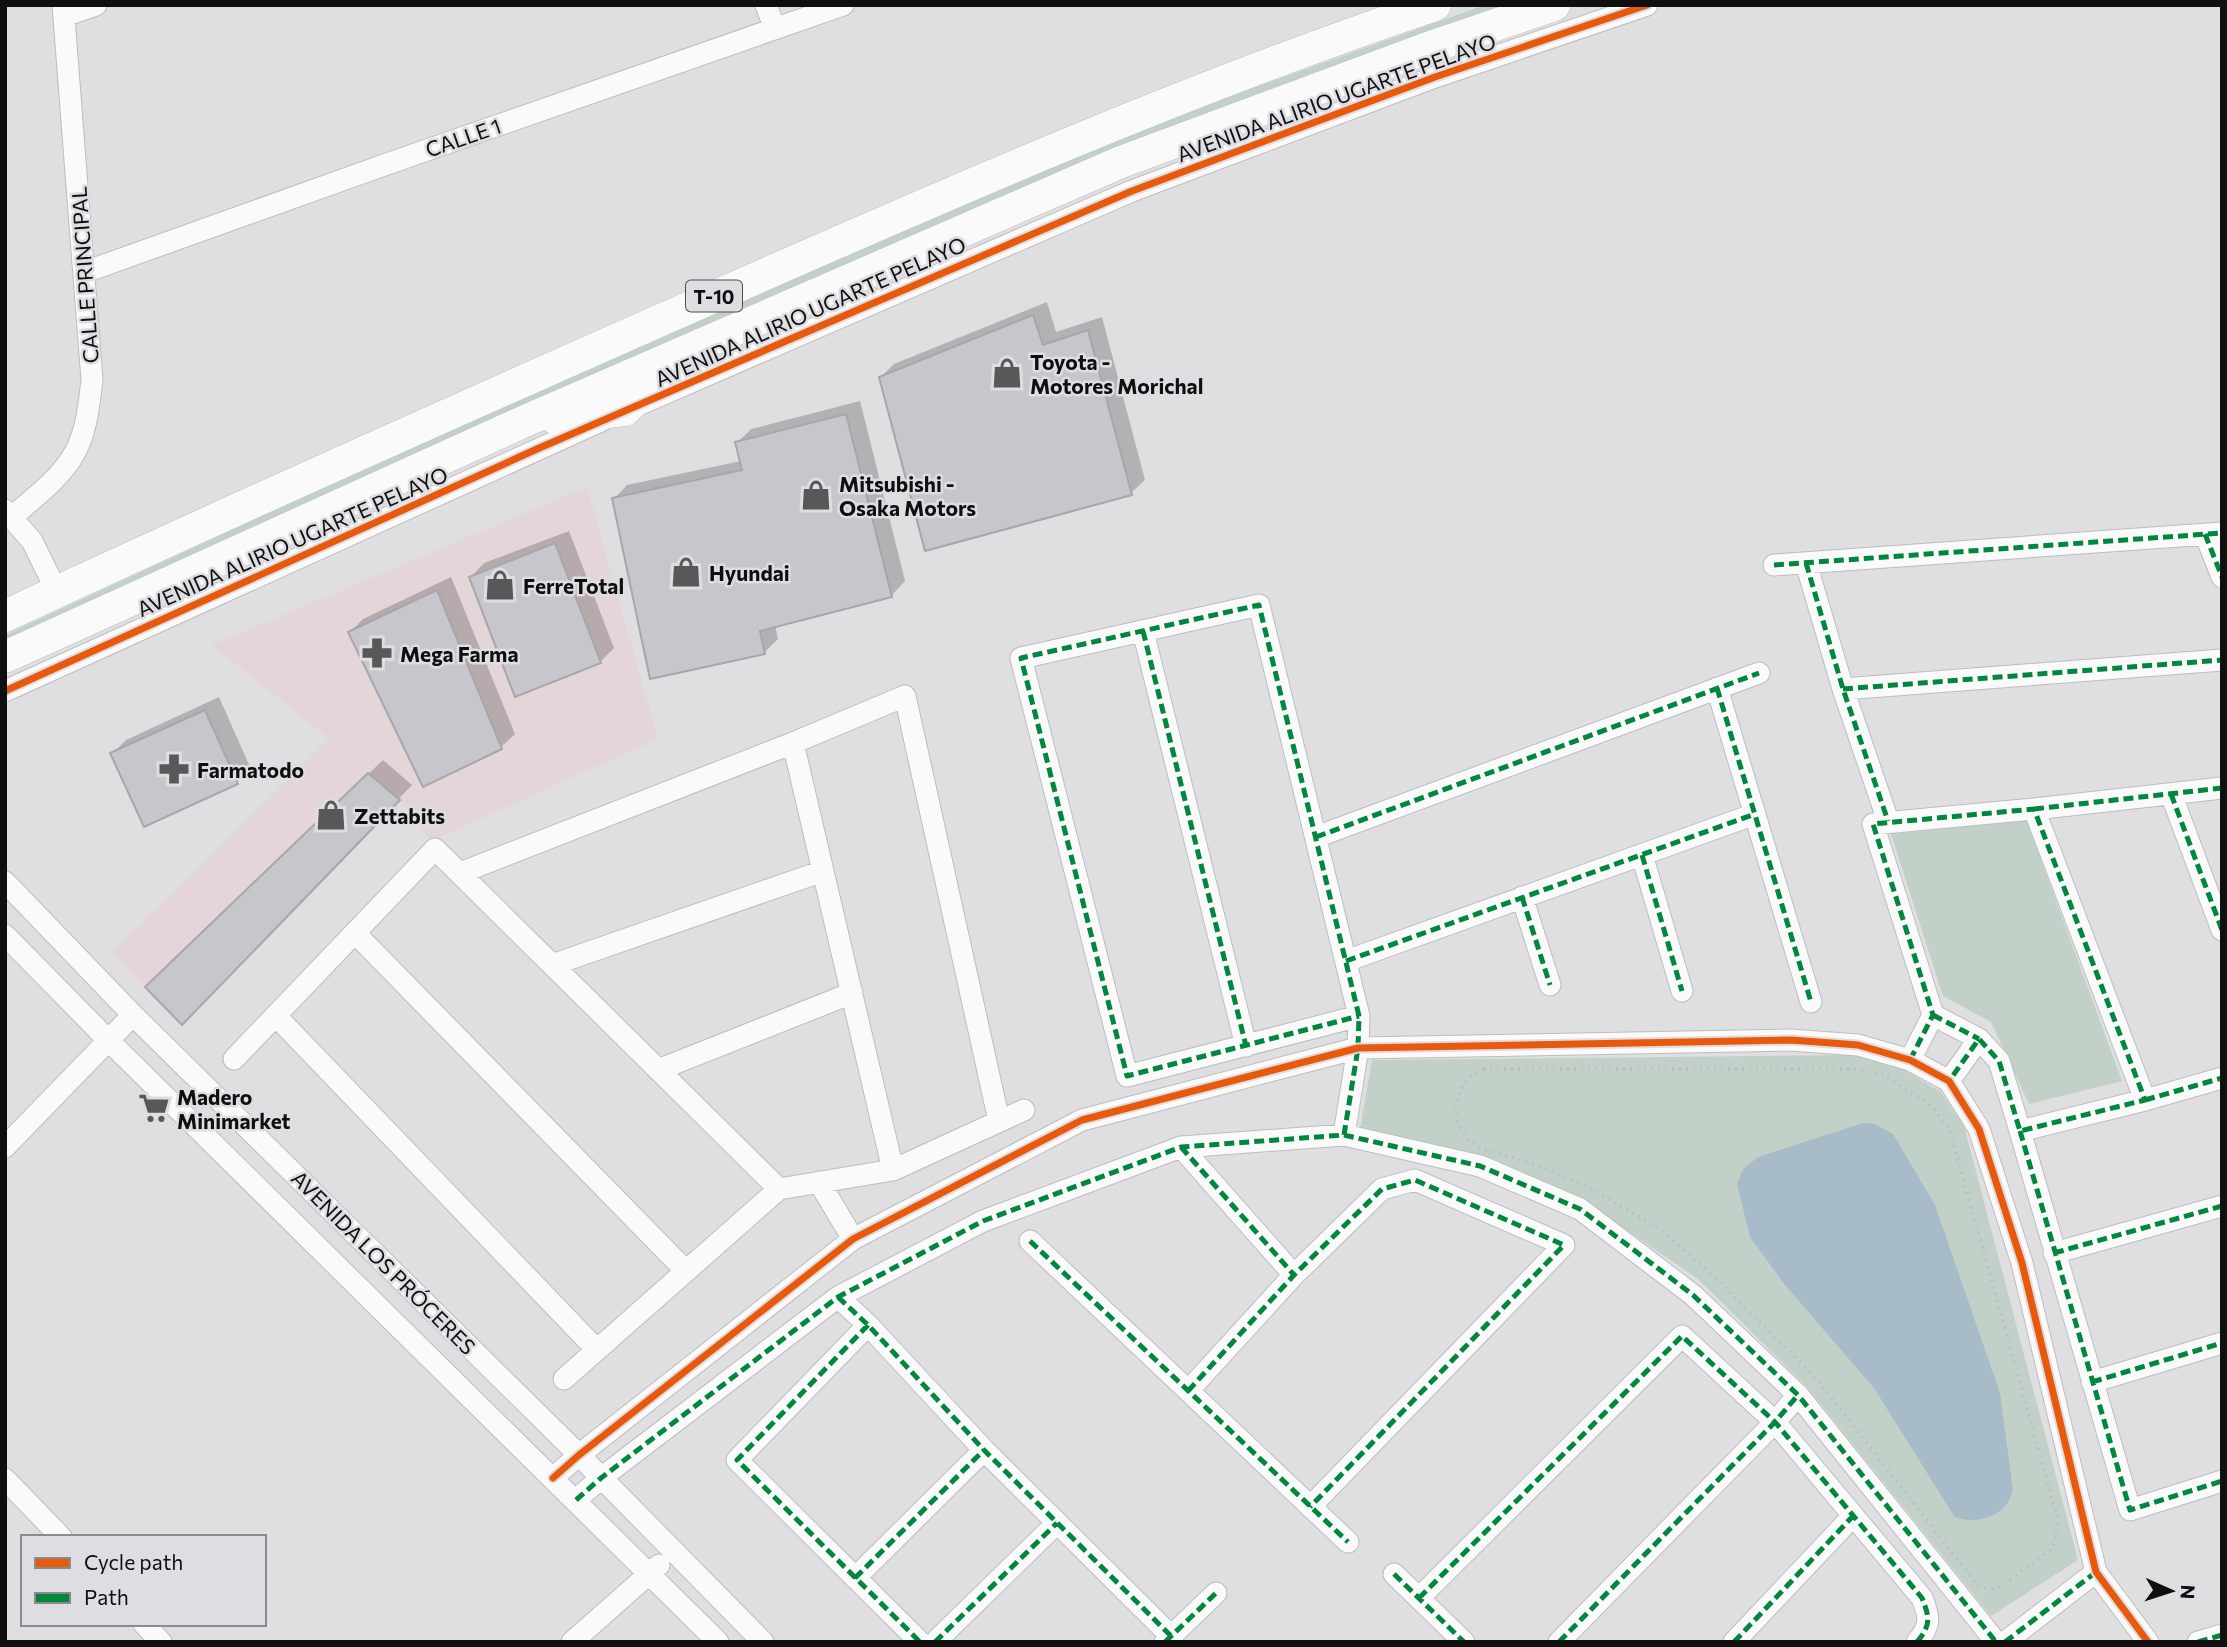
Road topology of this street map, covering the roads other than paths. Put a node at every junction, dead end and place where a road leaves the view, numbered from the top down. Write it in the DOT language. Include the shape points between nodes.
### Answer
graph roads {
  1 [pos="96,5"];
  2 [pos="766,5"];
  3 [pos="843,5"];
  4 [pos="1554,5"];
  5 [pos="1647,5"];
  6 [pos="1419,8"];
  7 [pos="63,11"];
  8 [pos="775,29"];
  9 [pos="85,272"];
  10 [pos="686,350"];
  11 [pos="625,410"];
  12 [pos="524,421"];
  13 [pos="9,513"];
  14 [pos="2213,533"];
  15 [pos="1805,563"];
  16 [pos="1774,565"];
  17 [pos="2222,577"];
  18 [pos="57,592"];
  19 [pos="5,616"];
  20 [pos="1143,631"];
  21 [pos="5,657"];
  22 [pos="2222,660"];
  23 [pos="1759,673"];
  24 [pos="1717,688"];
  25 [pos="1843,689"];
  26 [pos="5,691"];
  27 [pos="793,743"];
  28 [pos="2222,788"];
  29 [pos="2171,794"];
  30 [pos="2034,809"];
  31 [pos="1755,814"];
  32 [pos="1888,821"];
  33 [pos="1316,837"];
  34 [pos="1642,855"];
  35 [pos="823,871"];
  36 [pos="460,873"];
  37 [pos="7,887"];
  38 [pos="1522,897"];
  39 [pos="2222,930"];
  40 [pos="355,933"];
  41 [pos="5,935"];
  42 [pos="1346,961"];
  43 [pos="552,965"];
  44 [pos="1550,985"];
  45 [pos="1682,991"];
  46 [pos="852,993"];
  47 [pos="1811,1002"];
  48 [pos="133,1015"];
  49 [pos="1933,1015"];
  50 [pos="276,1016"];
  51 [pos="1359,1016"];
  52 [pos="1979,1039"];
  53 [pos="109,1041"];
  54 [pos="1246,1046"];
  55 [pos="1358,1048"];
  56 [pos="234,1059"];
  57 [pos="1910,1060"];
  58 [pos="659,1070"];
  59 [pos="2222,1077"];
  60 [pos="1949,1081"];
  61 [pos="2145,1100"];
  62 [pos="1024,1110"];
  63 [pos="999,1121"];
  64 [pos="2020,1131"];
  65 [pos="1344,1135"];
  66 [pos="5,1147"];
  67 [pos="1181,1147"];
  68 [pos="893,1170"];
  69 [pos="819,1182"];
  70 [pos="779,1189"];
  71 [pos="2222,1206"];
  72 [pos="853,1239"];
  73 [pos="1030,1241"];
  74 [pos="2054,1253"];
  75 [pos="686,1271"];
  76 [pos="1294,1275"];
  77 [pos="838,1297"];
  78 [pos="868,1325"];
  79 [pos="2222,1343"];
  80 [pos="597,1350"];
  81 [pos="564,1379"];
  82 [pos="2092,1382"];
  83 [pos="1188,1391"];
  84 [pos="1798,1395"];
  85 [pos="1775,1422"];
  86 [pos="984,1450"];
  87 [pos="579,1455"];
  88 [pos="553,1478"];
  89 [pos="601,1478"];
  90 [pos="5,1479"];
  91 [pos="2222,1481"];
  92 [pos="576,1500"];
  93 [pos="1310,1507"];
  94 [pos="1853,1516"];
  95 [pos="1057,1522"];
  96 [pos="59,1535"];
  97 [pos="1348,1542"];
  98 [pos="674,1552"];
  99 [pos="2096,1572"];
  100 [pos="649,1573"];
  101 [pos="1394,1574"];
  102 [pos="855,1578"];
  103 [pos="1216,1593"];
  104 [pos="1419,1598"];
  105 [pos="146,1626"];
  106 [pos="2222,1634"];
  107 [pos="1168,1639"];
  108 [pos="161,1642"];
  109 [pos="572,1642"];
  110 [pos="718,1642"];
  111 [pos="763,1642"];
  112 [pos="920,1642"];
  113 [pos="935,1642"];
  114 [pos="1464,1642"];
  115 [pos="1559,1642"];
  116 [pos="1734,1642"];
  117 [pos="1917,1642"];
  118 [pos="1996,1642"];
  119 [pos="2004,1642"];
  120 [pos="2148,1642"];
  121 [pos="2198,1642"];
  1 -- 7 [label="street"];
  2 -- 8 [label="street"];
  3 -- 8 [label="street, CALLE 1"];
  4 -- 10 [label="highway, AVENIDA ALIRIO UGARTE PELAYO / T-10" via="1121,162"];
  5 -- 11 [label="street, AVENIDA ALIRIO UGARTE PELAYO" via="1435,77 1132,191"];
  6 -- 18 [label="highway, T-10" via="1107,127 509,387"];
  7 -- 9 [label="street, CALLE PRINCIPAL"];
  8 -- 9 [label="street, CALLE 1"];
  9 -- 13 [label="street, CALLE PRINCIPAL" via="92,380 82,433 72,458 58,475"];
  10 -- 11 [label="highway"];
  10 -- 12 [label="highway, AVENIDA ALIRIO UGARTE PELAYO / T-10"];
  11 -- 12 [label="highway"];
  11 -- 26 [label="street, AVENIDA ALIRIO UGARTE PELAYO"];
  12 -- 21 [label="highway, AVENIDA ALIRIO UGARTE PELAYO / T-10"];
  13 -- 18 [label="street" via="32,541"];
  14 -- 15 [label="street"];
  14 -- 17 [label="street"];
  15 -- 16 [label="street"];
  15 -- 25 [label="street"];
  18 -- 19 [label="highway, T-10"];
  20 -- 33 [label="street" via="1259,605"];
  20 -- 54 [label="street"];
  20 -- 54 [label="street" via="1021,658 1127,1076"];
  22 -- 25 [label="street"];
  23 -- 24 [label="street"];
  24 -- 31 [label="street"];
  24 -- 33 [label="street"];
  25 -- 32 [label="street"];
  27 -- 35 [label="street"];
  27 -- 36 [label="street"];
  27 -- 63 [label="street" via="905,696"];
  28 -- 29 [label="street"];
  29 -- 30 [label="street"];
  29 -- 39 [label="street"];
  30 -- 32 [label="street"];
  30 -- 61 [label="street"];
  31 -- 34 [label="street"];
  31 -- 47 [label="street"];
  32 -- 49 [label="street" via="1873,824"];
  33 -- 42 [label="street"];
  34 -- 38 [label="street"];
  34 -- 45 [label="street"];
  35 -- 43 [label="street"];
  35 -- 46 [label="street"];
  36 -- 40 [label="street" via="435,849"];
  36 -- 43 [label="street"];
  37 -- 48 [label="street, AVENIDA LOS PRÓCERES"];
  38 -- 42 [label="street"];
  38 -- 44 [label="street"];
  40 -- 50 [label="street"];
  40 -- 75 [label="street"];
  41 -- 53 [label="street, AVENIDA LOS PRÓCERES"];
  42 -- 51 [label="street"];
  43 -- 58 [label="street"];
  46 -- 58 [label="street"];
  46 -- 68 [label="street"];
  48 -- 53 [label="street"];
  48 -- 87 [label="street, AVENIDA LOS PRÓCERES"];
  49 -- 52 [label="street"];
  49 -- 57 [label="street"];
  50 -- 56 [label="street"];
  50 -- 80 [label="street"];
  51 -- 54 [label="street"];
  51 -- 55 [label="street"];
  52 -- 60 [label="street"];
  52 -- 64 [label="street" via="1998,1061"];
  53 -- 66 [label="street"];
  53 -- 88 [label="street, AVENIDA LOS PRÓCERES"];
  55 -- 57 [label="street" via="1791,1040 1858,1045"];
  55 -- 65 [label="street"];
  55 -- 72 [label="street" via="1082,1120"];
  57 -- 60 [label="street"];
  58 -- 70 [label="street"];
  59 -- 61 [label="street"];
  60 -- 99 [label="street" via="1979,1129 2022,1263"];
  61 -- 64 [label="street"];
  62 -- 63 [label="street"];
  63 -- 68 [label="street"];
  64 -- 74 [label="street"];
  65 -- 67 [label="street"];
  65 -- 84 [label="street" via="1480,1166 1580,1209 1693,1294"];
  67 -- 76 [label="street"];
  67 -- 77 [label="street" via="983,1221"];
  68 -- 69 [label="street"];
  69 -- 70 [label="street"];
  69 -- 72 [label="street"];
  70 -- 75 [label="street"];
  71 -- 74 [label="street"];
  72 -- 87 [label="street"];
  73 -- 83 [label="street"];
  74 -- 82 [label="street"];
  75 -- 80 [label="street"];
  76 -- 83 [label="street"];
  76 -- 93 [label="street" via="1382,1189 1415,1180 1564,1245"];
  77 -- 78 [label="street"];
  77 -- 89 [label="street"];
  78 -- 86 [label="street"];
  78 -- 102 [label="street" via="737,1460"];
  79 -- 82 [label="street"];
  80 -- 81 [label="street"];
  82 -- 91 [label="street" via="2130,1510"];
  83 -- 93 [label="street"];
  84 -- 85 [label="street"];
  84 -- 118 [label="street"];
  85 -- 94 [label="street"];
  85 -- 104 [label="street" via="1682,1336"];
  85 -- 115 [label="street"];
  86 -- 95 [label="street"];
  86 -- 102 [label="street"];
  87 -- 88 [label="street"];
  87 -- 89 [label="street, AVENIDA LOS PRÓCERES"];
  88 -- 92 [label="street, AVENIDA LOS PRÓCERES"];
  89 -- 92 [label="street"];
  89 -- 98 [label="street, AVENIDA LOS PRÓCERES"];
  90 -- 96 [label="street"];
  92 -- 100 [label="street, AVENIDA LOS PRÓCERES"];
  93 -- 97 [label="street"];
  94 -- 116 [label="street"];
  94 -- 117 [label="street" via="1922,1598 1928,1613 1927,1629"];
  95 -- 107 [label="street"];
  95 -- 113 [label="street"];
  98 -- 100 [label="street"];
  98 -- 111 [label="street, AVENIDA LOS PRÓCERES"];
  99 -- 119 [label="street"];
  99 -- 120 [label="street"];
  100 -- 109 [label="street"];
  100 -- 110 [label="street, AVENIDA LOS PRÓCERES"];
  101 -- 104 [label="street"];
  102 -- 112 [label="street"];
  103 -- 107 [label="street"];
  104 -- 114 [label="street"];
  105 -- 108 [label="street"];
  106 -- 121 [label="street"];
}
